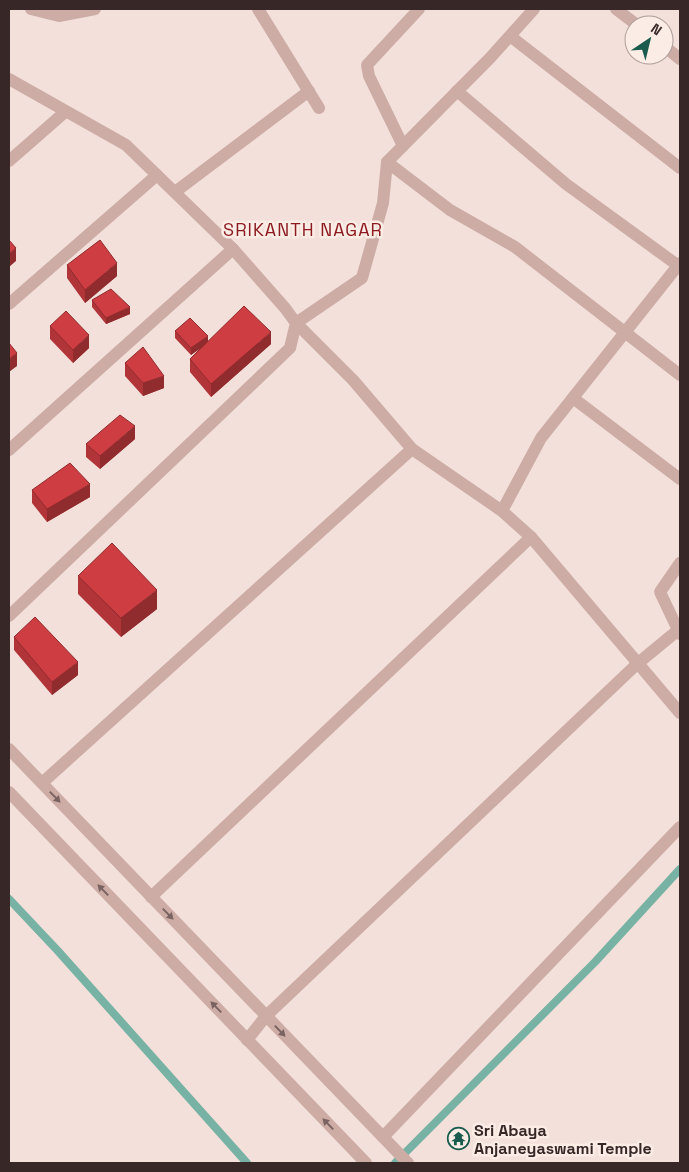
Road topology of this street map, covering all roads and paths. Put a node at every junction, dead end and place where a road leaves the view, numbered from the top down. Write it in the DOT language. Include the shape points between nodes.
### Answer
graph roads {
  1 [pos="31,9"];
  2 [pos="96,9"];
  3 [pos="258,9"];
  4 [pos="419,9"];
  5 [pos="534,9"];
  6 [pos="510,36"];
  7 [pos="9,79"];
  8 [pos="309,91"];
  9 [pos="457,91"];
  10 [pos="319,108"];
  11 [pos="65,112"];
  12 [pos="403,146"];
  13 [pos="9,161"];
  14 [pos="387,162"];
  15 [pos="680,168"];
  16 [pos="157,175"];
  17 [pos="175,192"];
  18 [pos="233,248"];
  19 [pos="680,265"];
  20 [pos="9,304"];
  21 [pos="296,324"];
  22 [pos="625,333"];
  23 [pos="680,375"];
  24 [pos="573,398"];
  25 [pos="412,449"];
  26 [pos="9,450"];
  27 [pos="680,479"];
  28 [pos="502,511"];
  29 [pos="531,537"];
  30 [pos="680,563"];
  31 [pos="9,616"];
  32 [pos="679,633"];
  33 [pos="637,664"];
  34 [pos="680,713"];
  35 [pos="9,749"];
  36 [pos="42,783"];
  37 [pos="9,792"];
  38 [pos="680,827"];
  39 [pos="151,896"];
  40 [pos="266,1016"];
  41 [pos="247,1040"];
  42 [pos="383,1138"];
  43 [pos="364,1161"];
  44 [pos="408,1163"];
  1 -- 2 [label="street" via="58,16"];
  3 -- 8 [label="street"];
  4 -- 12 [label="street" via="367,66"];
  5 -- 6 [label="street"];
  6 -- 9 [label="street"];
  6 -- 15 [label="street"];
  7 -- 11 [label="street"];
  8 -- 10 [label="street"];
  8 -- 17 [label="street"];
  9 -- 12 [label="street"];
  9 -- 19 [label="street" via="566,184"];
  11 -- 13 [label="street"];
  11 -- 16 [label="street" via="126,145"];
  12 -- 14 [label="street"];
  14 -- 21 [label="street" via="383,203 362,278"];
  14 -- 22 [label="street" via="450,210 515,247"];
  16 -- 17 [label="street"];
  16 -- 20 [label="street"];
  17 -- 18 [label="street"];
  18 -- 21 [label="street"];
  18 -- 26 [label="street"];
  19 -- 22 [label="street"];
  21 -- 25 [label="street" via="353,380"];
  21 -- 31 [label="street" via="290,348"];
  22 -- 23 [label="street"];
  22 -- 24 [label="street"];
  24 -- 27 [label="street"];
  24 -- 28 [label="street" via="541,438"];
  25 -- 28 [label="street"];
  25 -- 36 [label="street"];
  28 -- 29 [label="street"];
  29 -- 33 [label="street"];
  29 -- 39 [label="street"];
  30 -- 32 [label="street" via="660,592"];
  32 -- 33 [label="street"];
  33 -- 34 [label="street"];
  33 -- 40 [label="street"];
  35 -- 36 [label="street"];
  36 -- 39 [label="street, one-way"];
  41 -- 37 [label="street, one-way"];
  38 -- 42 [label="street"];
  39 -- 40 [label="street, one-way"];
  40 -- 41 [label="street"];
  40 -- 42 [label="street, one-way"];
  43 -- 41 [label="street, one-way"];
  42 -- 44 [label="street"];
}
